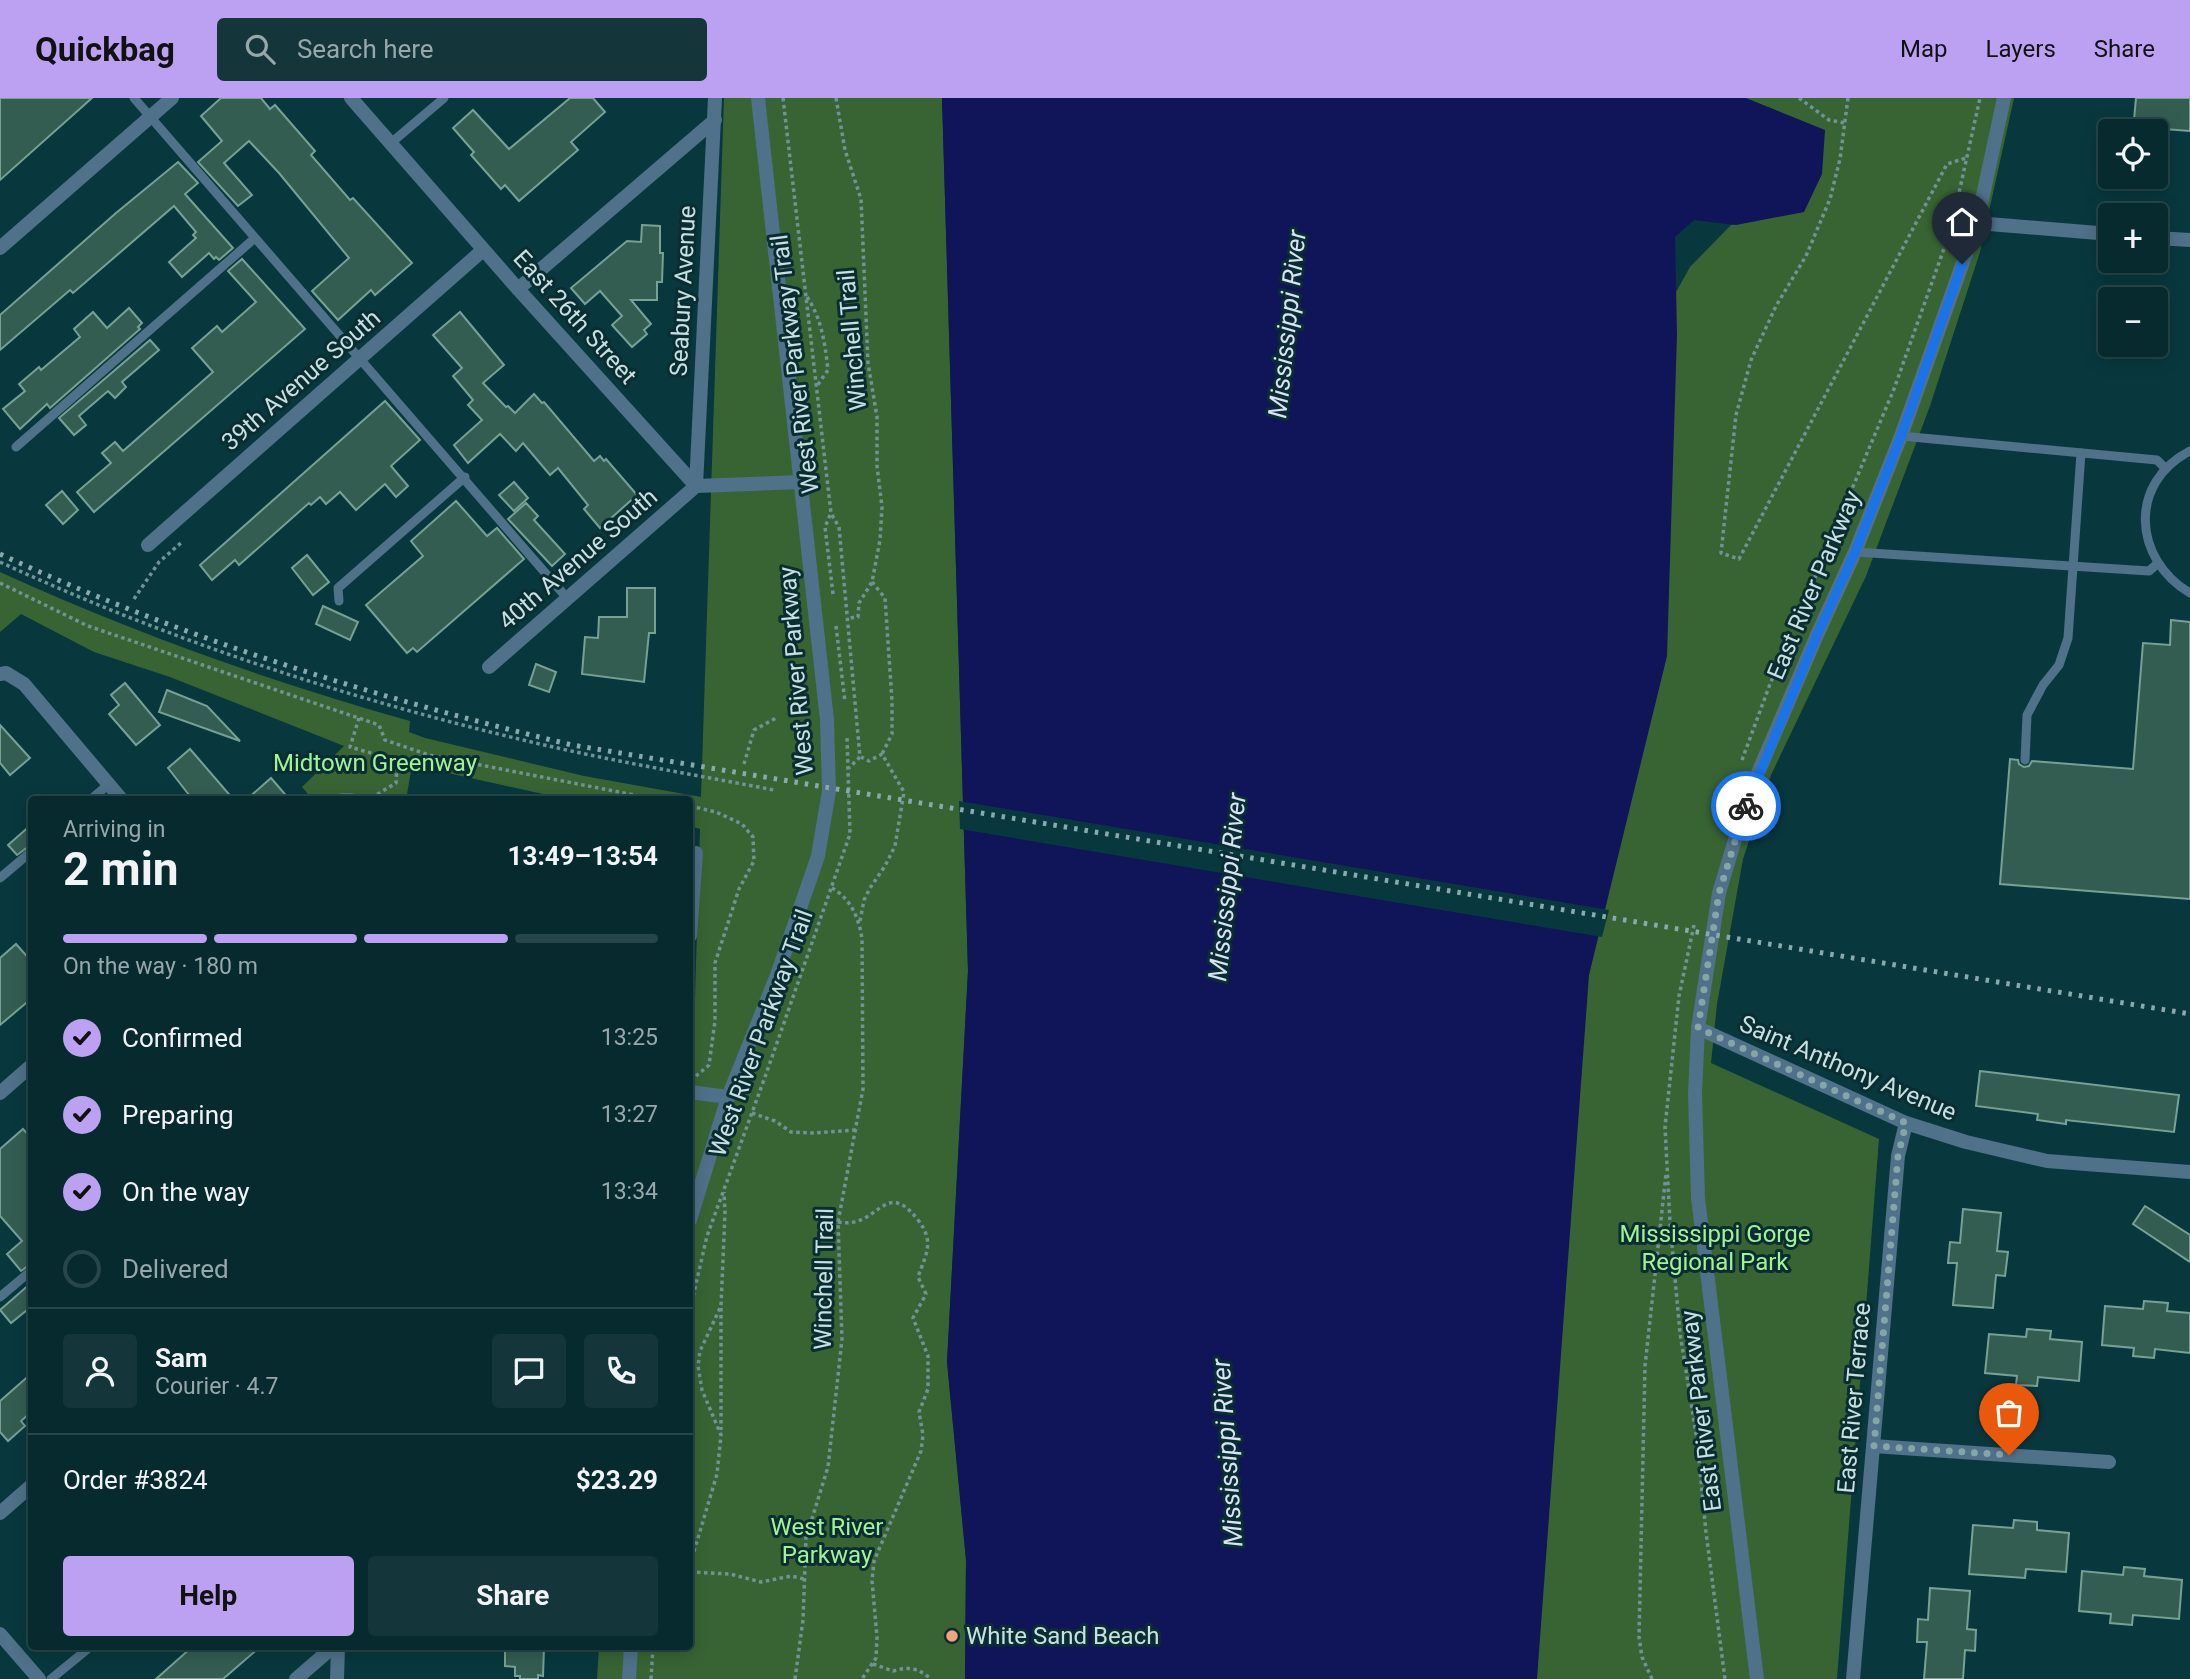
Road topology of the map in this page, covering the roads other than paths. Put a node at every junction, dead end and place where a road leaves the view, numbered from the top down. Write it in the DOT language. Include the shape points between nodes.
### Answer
graph roads {
  1 [pos="134,98"];
  2 [pos="172,98"];
  3 [pos="352,98"];
  4 [pos="444,98"];
  5 [pos="715,98"];
  6 [pos="758,98"];
  7 [pos="2004,98"];
  8 [pos="151,117"];
  9 [pos="715,120"];
  10 [pos="391,143"];
  11 [pos="1977,223"];
  12 [pos="2098,233"];
  13 [pos="255,238"];
  14 [pos="2168,238"];
  15 [pos="2190,240"];
  16 [pos="0,248"];
  17 [pos="483,250"];
  18 [pos="518,289"];
  19 [pos="360,357"];
  20 [pos="1901,436"];
  21 [pos="16,447"];
  22 [pos="2190,451"];
  23 [pos="2081,453"];
  24 [pos="2165,468"];
  25 [pos="465,477"];
  26 [pos="801,482"];
  27 [pos="696,486"];
  28 [pos="148,545"];
  29 [pos="1855,552"];
  30 [pos="2157,564"];
  31 [pos="2074,566"];
  32 [pos="2190,593"];
  33 [pos="568,598"];
  34 [pos="339,601"];
  35 [pos="489,667"];
  36 [pos="3,673"];
  37 [pos="2025,760"];
  38 [pos="108,783"];
  39 [pos="94,796"];
  40 [pos="119,796"];
  41 [pos="696,853"];
  42 [pos="28,854"];
  43 [pos="0,878"];
  44 [pos="693,894"];
  45 [pos="1698,1028"];
  46 [pos="28,1068"];
  47 [pos="693,1092"];
  48 [pos="0,1093"];
  49 [pos="728,1097"];
  50 [pos="1906,1123"];
  51 [pos="2190,1172"];
  52 [pos="693,1210"];
  53 [pos="28,1272"];
  54 [pos="0,1297"];
  55 [pos="1874,1446"];
  56 [pos="2109,1462"];
  57 [pos="28,1488"];
  58 [pos="0,1513"];
  59 [pos="0,1634"];
  60 [pos="86,1650"];
  61 [pos="329,1650"];
  62 [pos="338,1650"];
  63 [pos="631,1650"];
  64 [pos="39,1679"];
  65 [pos="51,1679"];
  66 [pos="296,1679"];
  67 [pos="337,1679"];
  68 [pos="629,1679"];
  69 [pos="1757,1679"];
  70 [pos="1853,1679"];
  1 -- 8 [label="lane"];
  2 -- 8 [label="street"];
  3 -- 10 [label="street, East 26th Street"];
  4 -- 10 [label="lane"];
  5 -- 9 [label="street, Seabury Avenue"];
  6 -- 26 [label="street, West River Parkway"];
  7 -- 11 [label="street, East River Parkway"];
  8 -- 13 [label="lane"];
  8 -- 16 [label="street"];
  9 -- 18 [label="street"];
  9 -- 27 [label="street, Seabury Avenue"];
  10 -- 17 [label="street, East 26th Street"];
  11 -- 12 [label="street"];
  11 -- 20 [label="street, East River Parkway"];
  13 -- 19 [label="lane"];
  13 -- 21 [label="lane"];
  14 -- 15 [label="street"];
  17 -- 18 [label="street, East 26th Street"];
  17 -- 19 [label="street, 39th Avenue South"];
  18 -- 27 [label="street, East 26th Street"];
  19 -- 25 [label="lane"];
  19 -- 28 [label="street, 39th Avenue South"];
  20 -- 23 [label="lane"];
  20 -- 29 [label="street, East River Parkway"];
  22 -- 24 [label="lane"];
  23 -- 24 [label="lane" via="2157,460"];
  23 -- 31 [label="lane"];
  24 -- 30 [label="lane" via="2150,495 2145,527"];
  25 -- 33 [label="lane"];
  25 -- 34 [label="lane" via="338,588"];
  26 -- 27 [label="street"];
  26 -- 49 [label="street, West River Parkway" via="827,720 829,791 818,856"];
  27 -- 33 [label="street, 40th Avenue South"];
  29 -- 31 [label="lane"];
  29 -- 45 [label="street, East River Parkway" via="1748,796 1719,893"];
  30 -- 31 [label="lane" via="2149,571"];
  30 -- 32 [label="lane"];
  31 -- 37 [label="lane" via="2068,638 2059,665 2027,715"];
  33 -- 35 [label="street, 40th Avenue South"];
  36 -- 38 [label="street" via="24,684"];
  38 -- 39 [label="lane"];
  38 -- 40 [label="street"];
  41 -- 44 [label="street"];
  42 -- 43 [label="lane"];
  45 -- 50 [label="street, Saint Anthony Avenue"];
  45 -- 69 [label="street, East River Parkway" via="1698,1198"];
  46 -- 48 [label="street"];
  47 -- 49 [label="street"];
  49 -- 52 [label="street, West River Parkway"];
  50 -- 51 [label="street, Saint Anthony Avenue" via="2048,1161"];
  50 -- 55 [label="street, East River Terrace" via="1898,1156"];
  53 -- 54 [label="lane"];
  55 -- 56 [label="street"];
  55 -- 70 [label="street, East River Terrace"];
  57 -- 58 [label="street"];
  59 -- 64 [label="street"];
  60 -- 65 [label="lane"];
  61 -- 66 [label="street"];
  62 -- 67 [label="street"];
  63 -- 68 [label="street"];
}
